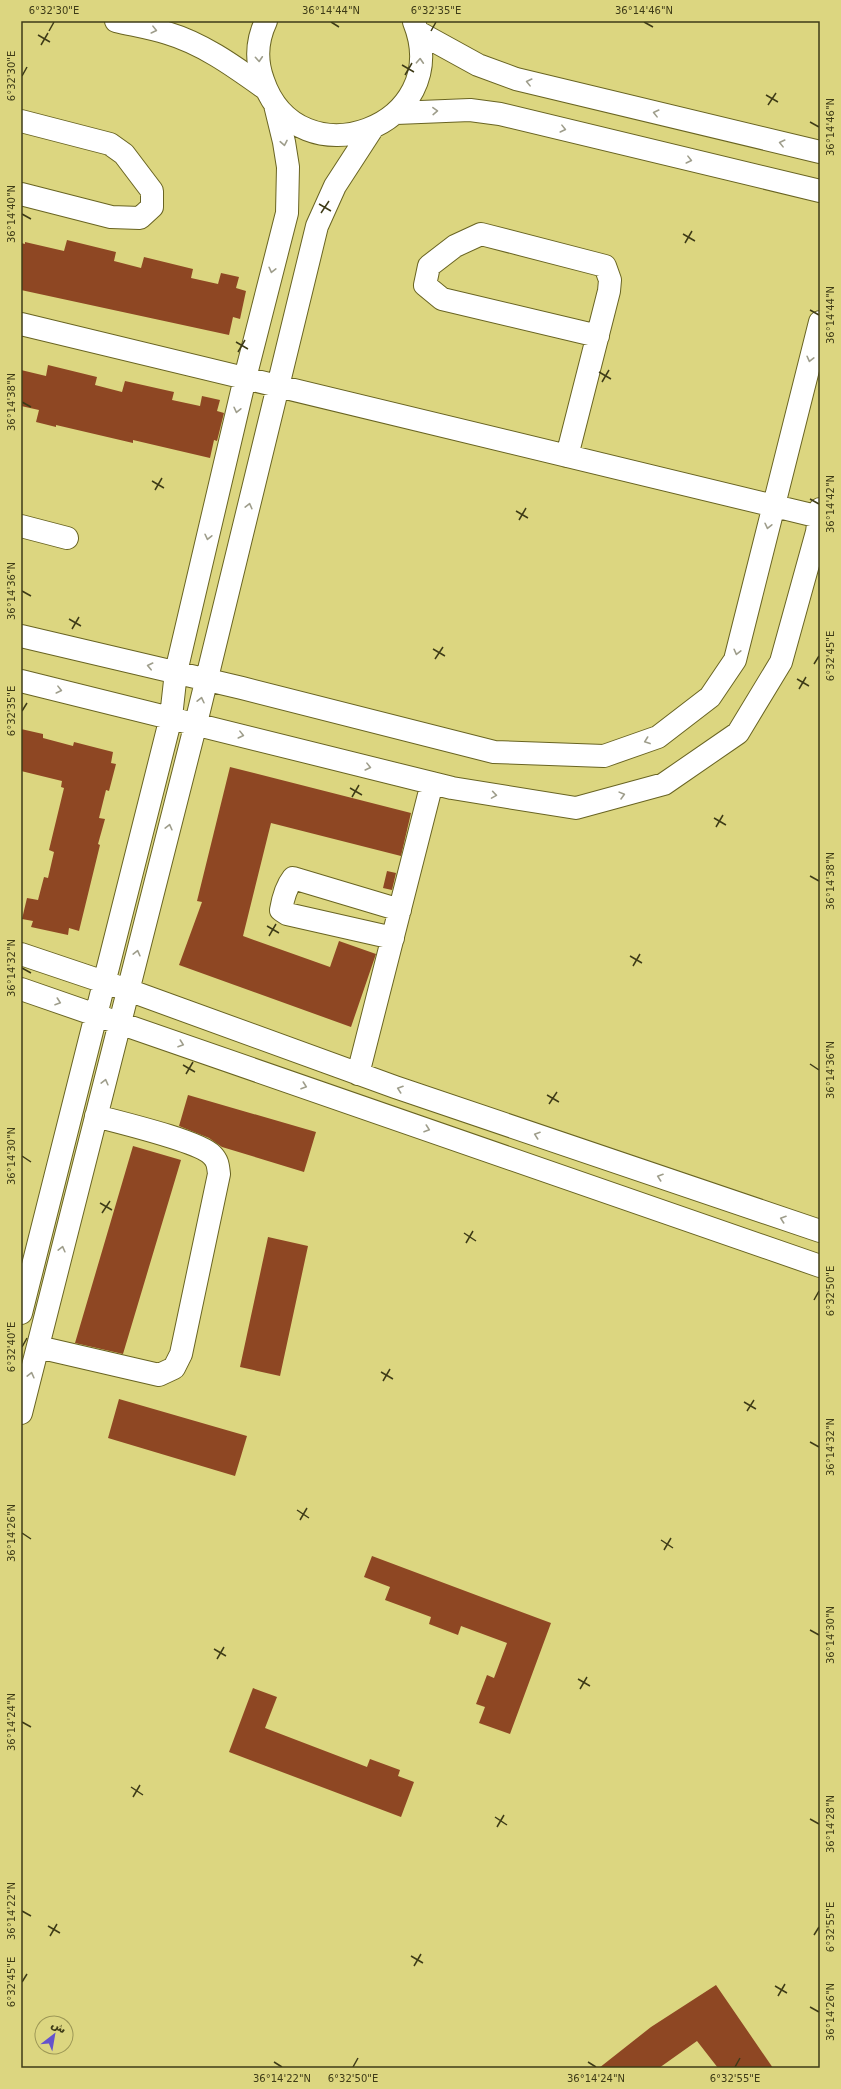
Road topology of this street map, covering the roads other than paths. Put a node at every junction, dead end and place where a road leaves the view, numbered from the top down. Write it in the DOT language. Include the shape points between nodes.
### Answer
graph roads {
  1 [pos="116,21"];
  2 [pos="266,21"];
  3 [pos="416,27"];
  4 [pos="271,97"];
  5 [pos="396,113"];
  6 [pos="21,121"];
  7 [pos="372,129"];
  8 [pos="820,152"];
  9 [pos="820,191"];
  10 [pos="21,194"];
  11 [pos="820,322"];
  12 [pos="21,324"];
  13 [pos="598,336"];
  14 [pos="245,378"];
  15 [pos="278,386"];
  16 [pos="567,456"];
  17 [pos="773,505"];
  18 [pos="819,514"];
  19 [pos="21,526"];
  20 [pos="67,538"];
  21 [pos="21,636"];
  22 [pos="176,672"];
  23 [pos="206,680"];
  24 [pos="21,681"];
  25 [pos="171,717"];
  26 [pos="196,723"];
  27 [pos="432,783"];
  28 [pos="400,910"];
  29 [pos="392,938"];
  30 [pos="21,954"];
  31 [pos="104,983"];
  32 [pos="21,989"];
  33 [pos="128,990"];
  34 [pos="96,1015"];
  35 [pos="120,1023"];
  36 [pos="358,1074"];
  37 [pos="96,1116"];
  38 [pos="820,1231"];
  39 [pos="820,1266"];
  40 [pos="21,1313"];
  41 [pos="38,1347"];
  42 [pos="21,1413"];
  1 -- 4 [label="street, one-way" via="168,33 188,41 220,57"];
  2 -- 4 [label="street, one-way" via="261,30 258,49 259,70"];
  5 -- 3 [label="street, one-way" via="408,100 419,73 421,50"];
  8 -- 3 [label="street, one-way" via="516,79 478,65"];
  4 -- 7 [label="street" via="291,119 316,132 351,135"];
  4 -- 14 [label="street, one-way" via="288,166 287,213"];
  5 -- 7 [label="street"];
  5 -- 9 [label="street, one-way" via="470,110 500,114"];
  6 -- 10 [label="street" via="110,144 124,154 152,191 152,207 140,218 111,217"];
  7 -- 15 [label="street" via="335,186 317,226"];
  11 -- 17 [label="street, one-way"];
  12 -- 14 [label="street"];
  13 -- 13 [label="street" via="610,280 605,266 482,234 455,246 430,266 426,285 442,299"];
  13 -- 16 [label="street"];
  14 -- 15 [label="street"];
  14 -- 22 [label="street, one-way"];
  15 -- 16 [label="street"];
  23 -- 15 [label="street, one-way"];
  16 -- 17 [label="street"];
  17 -- 18 [label="street"];
  17 -- 23 [label="street, one-way" via="735,660 710,697 658,737 604,756 494,752"];
  27 -- 18 [label="street, one-way" via="576,808 664,784 738,733 781,662 817,532"];
  19 -- 20 [label="street"];
  22 -- 21 [label="street, one-way"];
  22 -- 23 [label="street"];
  22 -- 25 [label="street"];
  26 -- 23 [label="street, one-way"];
  24 -- 25 [label="street, one-way"];
  25 -- 26 [label="street"];
  25 -- 31 [label="street"];
  26 -- 27 [label="street, one-way"];
  33 -- 26 [label="street, one-way"];
  27 -- 28 [label="street"];
  28 -- 29 [label="street"];
  28 -- 29 [label="street" via="293,878 288,884 283,901 281,910 287,914"];
  29 -- 36 [label="street"];
  30 -- 31 [label="street"];
  31 -- 33 [label="street"];
  31 -- 34 [label="street"];
  32 -- 34 [label="street, one-way"];
  33 -- 35 [label="street"];
  33 -- 36 [label="street"];
  34 -- 35 [label="street"];
  34 -- 40 [label="street"];
  37 -- 35 [label="street, one-way"];
  35 -- 39 [label="street, one-way"];
  38 -- 36 [label="street, one-way"];
  41 -- 37 [label="street, one-way"];
  37 -- 41 [label="street" via="182,1140 211,1153 218,1164 218,1181 180,1354 174,1368 159,1375"];
  42 -- 41 [label="street, one-way"];
}
